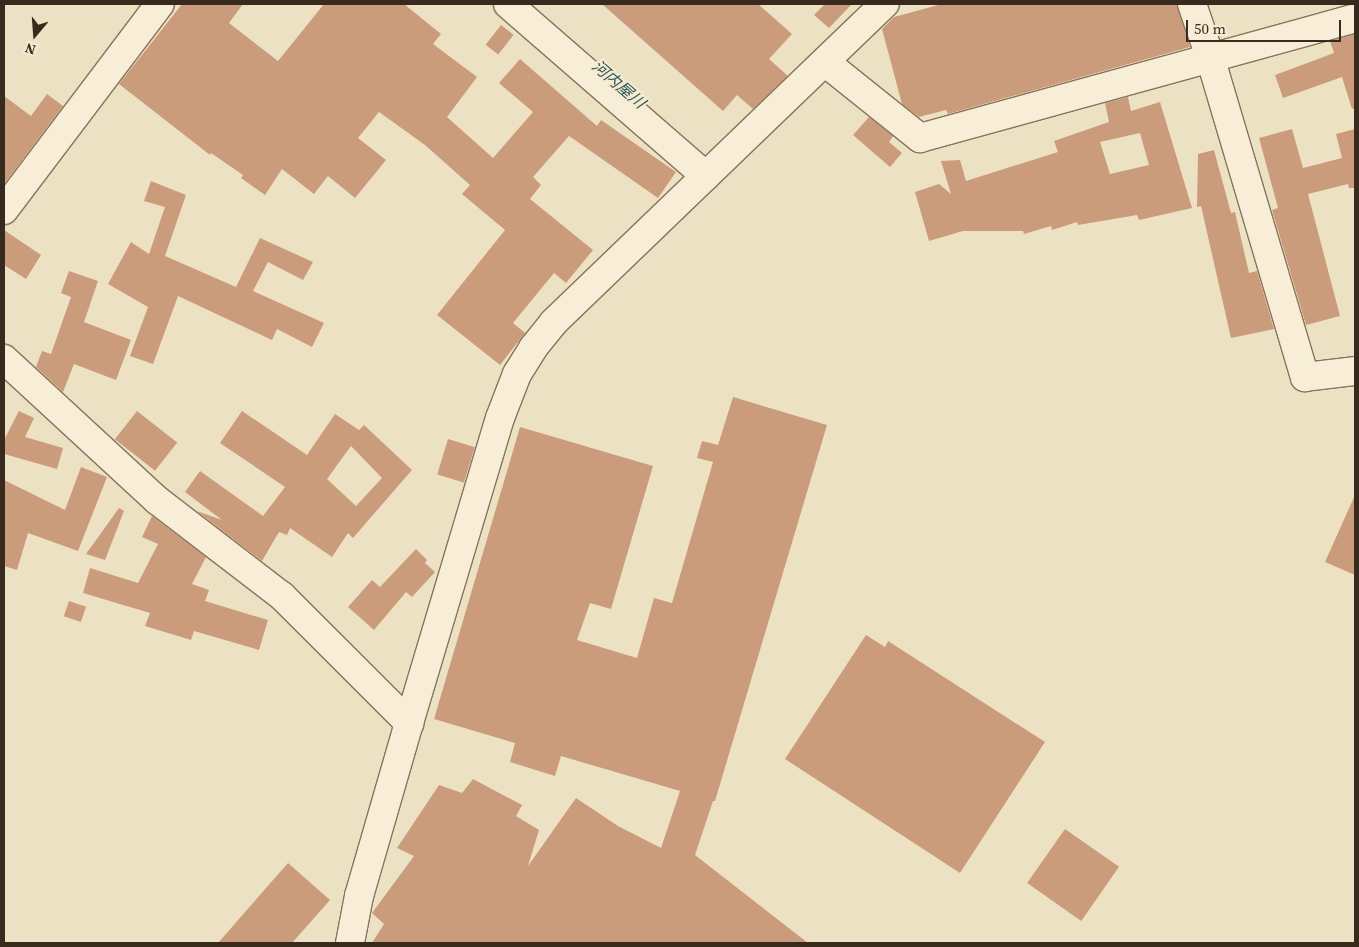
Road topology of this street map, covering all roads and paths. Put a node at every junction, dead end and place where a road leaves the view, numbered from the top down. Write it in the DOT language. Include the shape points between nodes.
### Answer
graph roads {
  1 [pos="160,4"];
  2 [pos="508,4"];
  3 [pos="884,4"];
  4 [pos="1192,4"];
  5 [pos="1355,18"];
  6 [pos="1210,57"];
  7 [pos="825,62"];
  8 [pos="706,176"];
  9 [pos="4,210"];
  10 [pos="4,359"];
  11 [pos="1355,370"];
  12 [pos="409,723"];
  13 [pos="350,943"];
  1 -- 9 [label="street"];
  2 -- 8 [label="street"];
  3 -- 7 [label="street"];
  4 -- 6 [label="street"];
  5 -- 6 [label="street"];
  6 -- 7 [label="street" via="920,138"];
  6 -- 11 [label="street" via="1305,377"];
  7 -- 8 [label="street"];
  8 -- 12 [label="street" via="554,322 517,374 500,418"];
  10 -- 12 [label="street" via="158,501 282,596"];
  12 -- 13 [label="street" via="359,896"];
}
